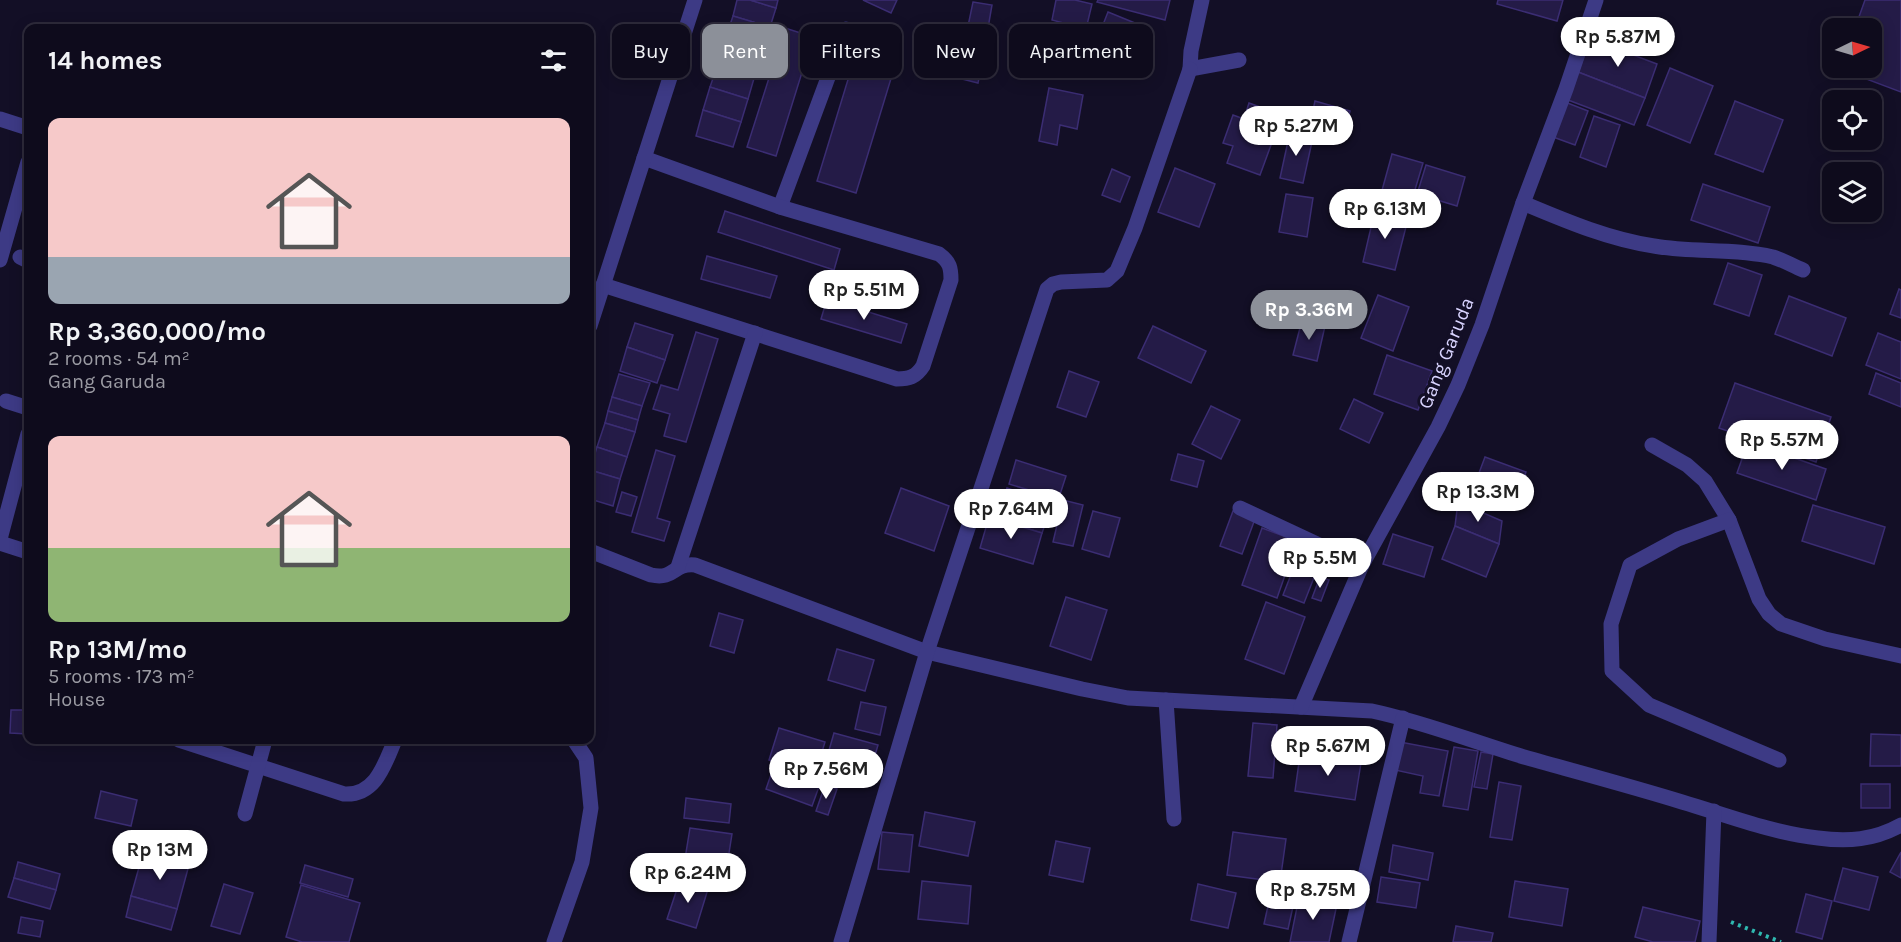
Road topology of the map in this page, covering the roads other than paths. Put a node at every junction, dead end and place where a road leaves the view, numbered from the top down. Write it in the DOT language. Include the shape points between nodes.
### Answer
graph roads {
  1 [pos="695,0"];
  2 [pos="1202,0"];
  3 [pos="1596,0"];
  4 [pos="1239,60"];
  5 [pos="1190,69"];
  6 [pos="828,78"];
  7 [pos="0,119"];
  8 [pos="24,127"];
  9 [pos="644,158"];
  10 [pos="24,176"];
  11 [pos="1523,203"];
  12 [pos="780,207"];
  13 [pos="0,260"];
  14 [pos="1803,270"];
  15 [pos="603,285"];
  16 [pos="594,313"];
  17 [pos="755,333"];
  18 [pos="6,401"];
  19 [pos="24,407"];
  20 [pos="1652,446"];
  21 [pos="24,449"];
  22 [pos="1240,508"];
  23 [pos="1729,520"];
  24 [pos="0,541"];
  25 [pos="24,550"];
  26 [pos="594,553"];
  27 [pos="1362,565"];
  28 [pos="678,567"];
  29 [pos="927,652"];
  30 [pos="1901,656"];
  31 [pos="1166,700"];
  32 [pos="1300,706"];
  33 [pos="1403,718"];
  34 [pos="192,744"];
  35 [pos="264,744"];
  36 [pos="394,744"];
  37 [pos="577,744"];
  38 [pos="1779,760"];
  39 [pos="258,765"];
  40 [pos="1714,811"];
  41 [pos="245,814"];
  42 [pos="1174,819"];
  43 [pos="1901,825"];
  44 [pos="554,942"];
  45 [pos="841,942"];
  46 [pos="1349,942"];
  47 [pos="1709,942"];
  1 -- 9 [label="street"];
  2 -- 5 [label="street"];
  3 -- 11 [label="street, Gang Garuda"];
  4 -- 5 [label="street"];
  5 -- 29 [label="street" via="1117,271 1107,280 1061,282 1047,289"];
  6 -- 12 [label="street"];
  7 -- 8 [label="street"];
  9 -- 12 [label="street"];
  9 -- 15 [label="street"];
  10 -- 13 [label="street"];
  11 -- 14 [label="street" via="1622,240 1679,250 1775,258"];
  11 -- 27 [label="street, Gang Garuda" via="1458,385"];
  12 -- 17 [label="street" via="939,254 951,267 951,280 923,366 911,378 897,379"];
  15 -- 16 [label="street"];
  15 -- 17 [label="street"];
  17 -- 28 [label="street"];
  18 -- 19 [label="street"];
  20 -- 23 [label="street" via="1687,465 1705,481"];
  21 -- 24 [label="street"];
  22 -- 27 [label="street"];
  23 -- 30 [label="street" via="1759,599 1781,624 1825,639"];
  23 -- 38 [label="street" via="1678,539 1630,565 1611,624 1612,671 1649,705"];
  24 -- 25 [label="street"];
  26 -- 28 [label="street" via="661,577"];
  27 -- 32 [label="street, Gang Garuda"];
  28 -- 29 [label="street" via="695,565"];
  29 -- 31 [label="street" via="1082,689"];
  29 -- 45 [label="street"];
  31 -- 32 [label="street"];
  31 -- 42 [label="street"];
  32 -- 33 [label="street" via="1372,711"];
  33 -- 40 [label="street"];
  33 -- 46 [label="street"];
  34 -- 39 [label="street"];
  35 -- 39 [label="street"];
  36 -- 39 [label="street" via="377,778 367,789 353,794"];
  37 -- 44 [label="street" via="586,758 591,808 582,862"];
  39 -- 41 [label="street"];
  40 -- 43 [label="street" via="1791,834 1842,840 1884,834"];
  40 -- 47 [label="street"];
}
